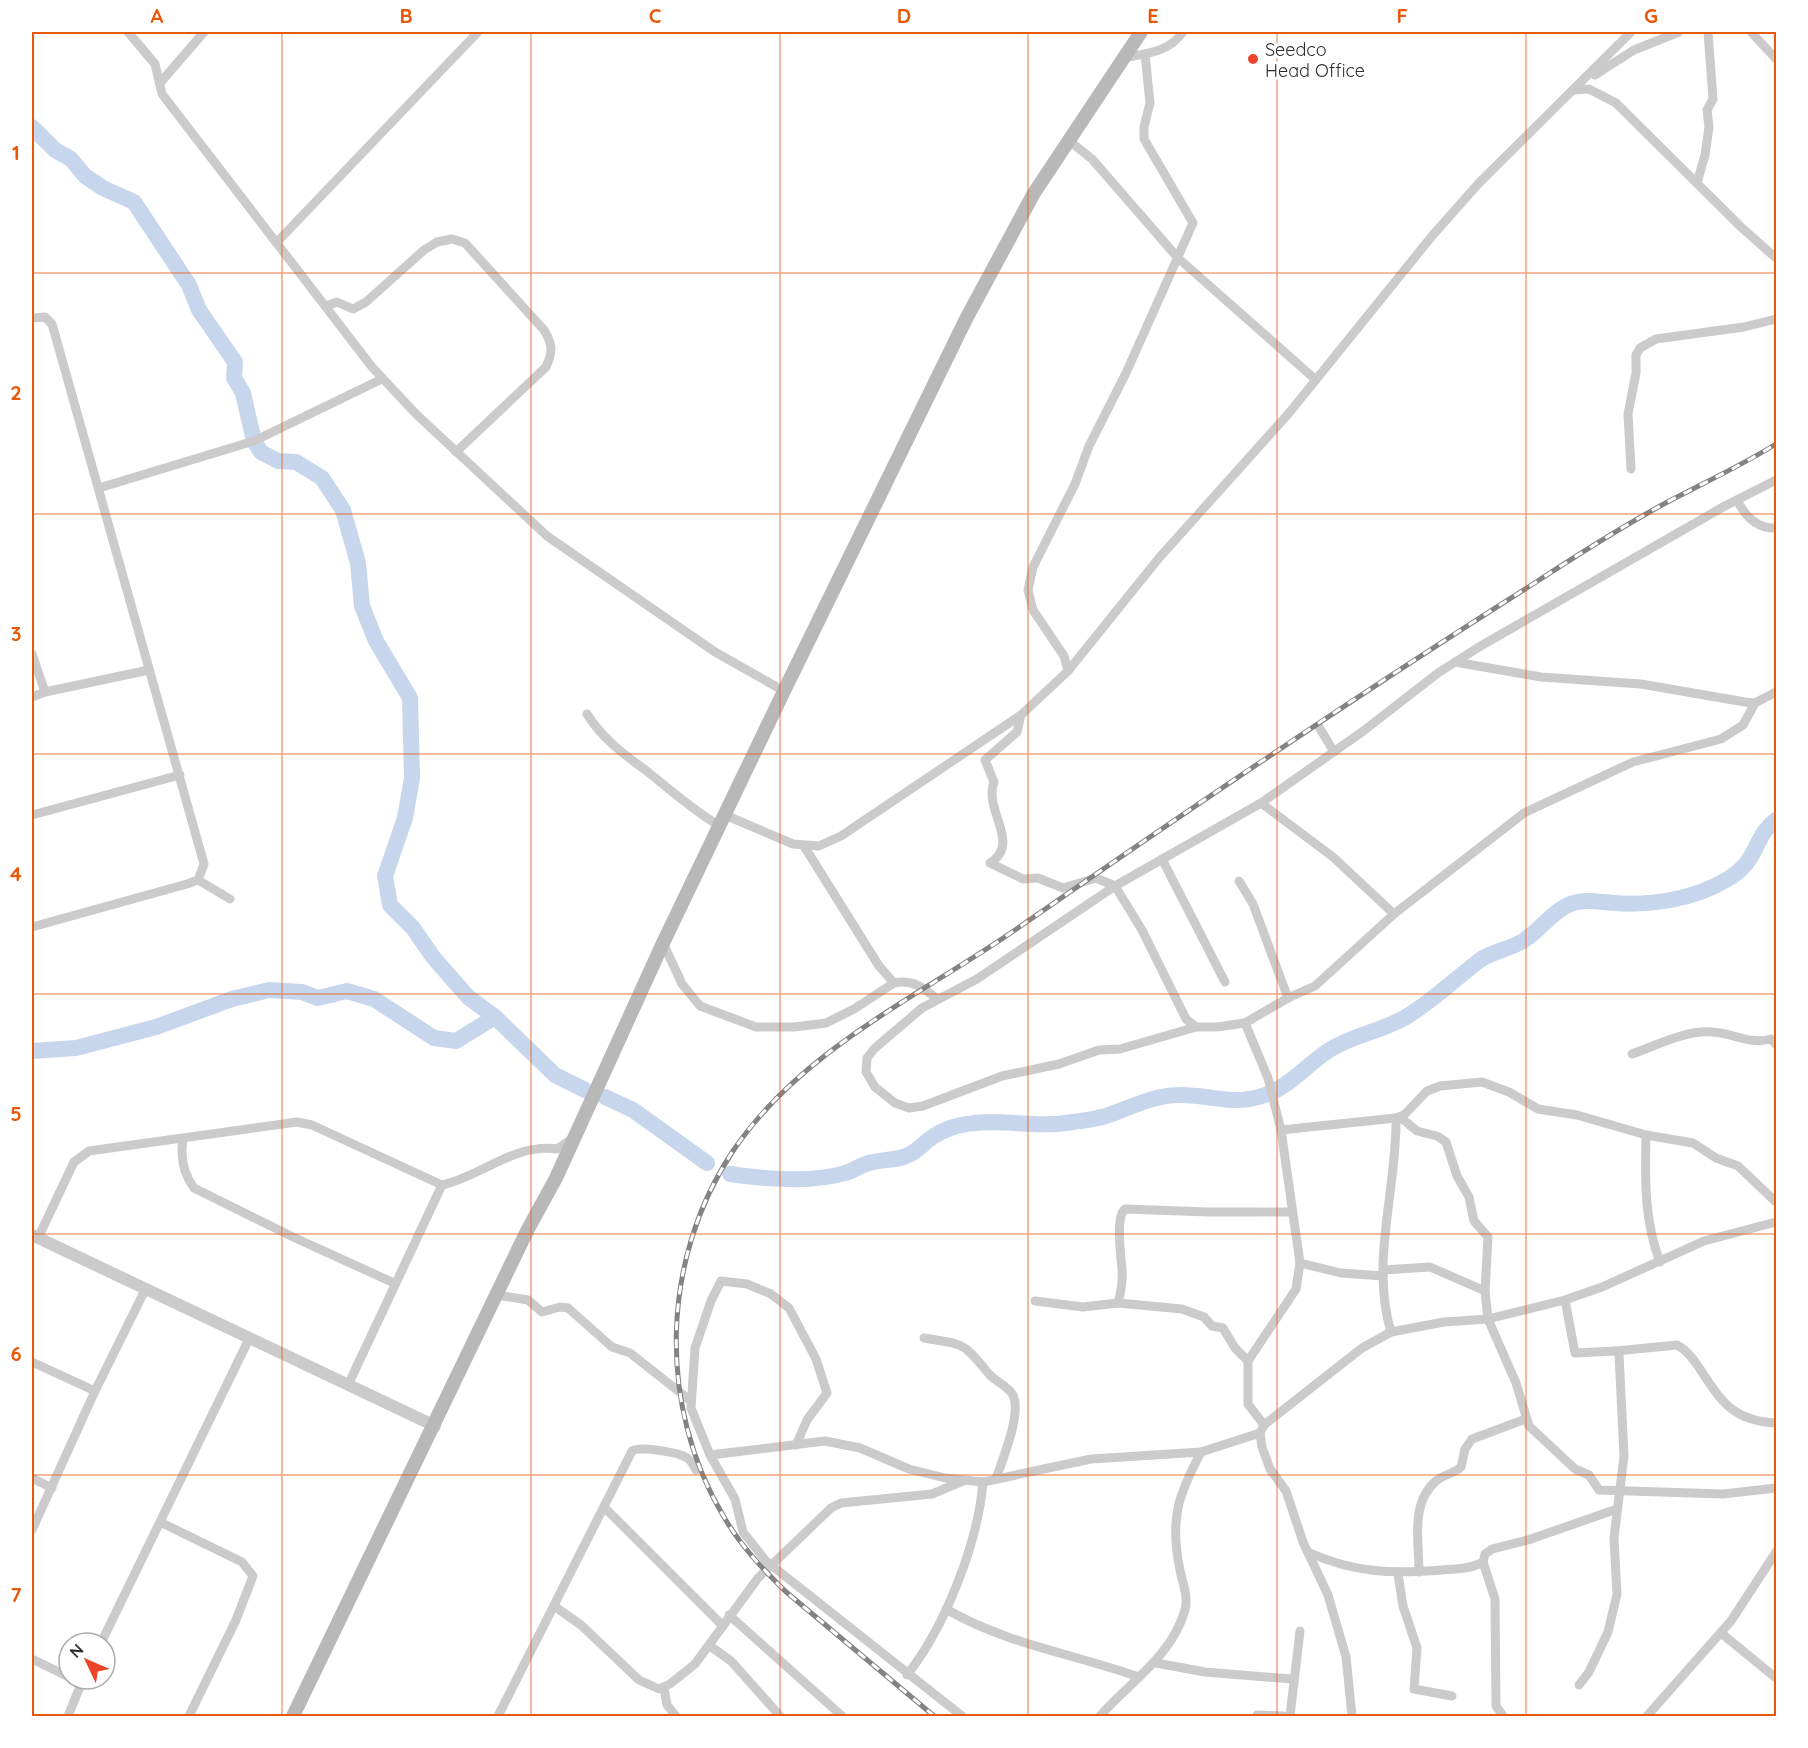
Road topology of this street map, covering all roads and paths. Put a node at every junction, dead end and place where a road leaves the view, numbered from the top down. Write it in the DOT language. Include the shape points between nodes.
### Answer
graph roads {
  1 [pos="128,32"];
  2 [pos="204,32"];
  3 [pos="478,32"];
  4 [pos="1141,32"];
  5 [pos="1183,32"];
  6 [pos="1631,32"];
  7 [pos="1679,32"];
  8 [pos="1708,32"];
  9 [pos="1751,32"];
  10 [pos="1145,54"];
  11 [pos="1123,58"];
  12 [pos="1776,59"];
  13 [pos="160,83"];
  14 [pos="1573,90"];
  15 [pos="1067,139"];
  16 [pos="1697,183"];
  17 [pos="278,241"];
  18 [pos="1178,258"];
  19 [pos="1776,258"];
  20 [pos="326,306"];
  21 [pos="32,318"];
  22 [pos="1776,319"];
  23 [pos="382,379"];
  24 [pos="1316,380"];
  25 [pos="456,452"];
  26 [pos="1631,469"];
  27 [pos="1776,480"];
  28 [pos="99,488"];
  29 [pos="1737,500"];
  30 [pos="1776,528"];
  31 [pos="32,654"];
  32 [pos="1455,662"];
  33 [pos="149,670"];
  34 [pos="1068,671"];
  35 [pos="784,691"];
  36 [pos="45,692"];
  37 [pos="1776,692"];
  38 [pos="32,697"];
  39 [pos="1755,703"];
  40 [pos="587,714"];
  41 [pos="1021,715"];
  42 [pos="1319,727"];
  43 [pos="1334,752"];
  44 [pos="180,775"];
  45 [pos="1260,803"];
  46 [pos="32,815"];
  47 [pos="722,821"];
  48 [pos="804,846"];
  49 [pos="1162,859"];
  50 [pos="198,880"];
  51 [pos="1239,881"];
  52 [pos="1115,886"];
  53 [pos="230,899"];
  54 [pos="1394,914"];
  55 [pos="32,927"];
  56 [pos="663,943"];
  57 [pos="894,982"];
  58 [pos="1225,982"];
  59 [pos="1288,998"];
  60 [pos="937,999"];
  61 [pos="1245,1023"];
  62 [pos="1196,1026"];
  63 [pos="1776,1044"];
  64 [pos="1632,1054"];
  65 [pos="1398,1118"];
  66 [pos="1281,1130"];
  67 [pos="1646,1135"];
  68 [pos="575,1136"];
  69 [pos="183,1140"];
  70 [pos="442,1185"];
  71 [pos="1776,1202"];
  72 [pos="1292,1212"];
  73 [pos="1776,1222"];
  74 [pos="35,1236"];
  75 [pos="1300,1263"];
  76 [pos="1660,1263"];
  77 [pos="1383,1273"];
  78 [pos="394,1283"];
  79 [pos="146,1288"];
  80 [pos="1485,1291"];
  81 [pos="497,1295"];
  82 [pos="1565,1300"];
  83 [pos="1035,1301"];
  84 [pos="1118,1303"];
  85 [pos="1488,1319"];
  86 [pos="1391,1332"];
  87 [pos="924,1338"];
  88 [pos="249,1339"];
  89 [pos="1616,1351"];
  90 [pos="1248,1361"];
  91 [pos="32,1362"];
  92 [pos="348,1385"];
  93 [pos="95,1391"];
  94 [pos="691,1401"];
  95 [pos="1526,1419"];
  96 [pos="1776,1423"];
  97 [pos="435,1426"];
  98 [pos="1262,1429"];
  99 [pos="796,1444"];
  100 [pos="1201,1452"];
  101 [pos="710,1455"];
  102 [pos="696,1470"];
  103 [pos="32,1478"];
  104 [pos="996,1479"];
  105 [pos="963,1481"];
  106 [pos="982,1482"];
  107 [pos="52,1488"];
  108 [pos="1776,1488"];
  109 [pos="1621,1490"];
  110 [pos="604,1507"];
  111 [pos="1617,1509"];
  112 [pos="162,1523"];
  113 [pos="32,1530"];
  114 [pos="1776,1552"];
  115 [pos="1310,1553"];
  116 [pos="1483,1562"];
  117 [pos="771,1566"];
  118 [pos="1419,1572"];
  119 [pos="1398,1574"];
  120 [pos="554,1606"];
  121 [pos="946,1609"];
  122 [pos="729,1615"];
  123 [pos="723,1626"];
  124 [pos="107,1631"];
  125 [pos="1300,1632"];
  126 [pos="1721,1633"];
  127 [pos="710,1646"];
  128 [pos="32,1659"];
  129 [pos="1156,1663"];
  130 [pos="57,1671"];
  131 [pos="907,1675"];
  132 [pos="1139,1677"];
  133 [pos="1776,1678"];
  134 [pos="1292,1679"];
  135 [pos="1579,1685"];
  136 [pos="664,1688"];
  137 [pos="76,1691"];
  138 [pos="1452,1696"];
  139 [pos="1257,1715"];
  140 [pos="68,1716"];
  141 [pos="189,1716"];
  142 [pos="293,1716"];
  143 [pos="498,1716"];
  144 [pos="676,1716"];
  145 [pos="780,1716"];
  146 [pos="842,1716"];
  147 [pos="962,1716"];
  148 [pos="1101,1716"];
  149 [pos="1284,1716"];
  150 [pos="1290,1716"];
  151 [pos="1352,1716"];
  152 [pos="1503,1716"];
  153 [pos="1647,1716"];
  1 -- 13 [label="street" via="155,64"];
  2 -- 13 [label="street"];
  3 -- 17 [label="street"];
  4 -- 11 [label="main road"];
  5 -- 10 [label="street" via="1171,46"];
  6 -- 14 [label="street"];
  7 -- 14 [label="street" via="1634,50"];
  8 -- 16 [label="street" via="1713,99 1707,110 1709,127"];
  9 -- 12 [label="street"];
  10 -- 11 [label="street"];
  10 -- 18 [label="street" via="1150,103 1144,139 1193,223"];
  11 -- 15 [label="main road"];
  13 -- 17 [label="street" via="162,94"];
  14 -- 16 [label="street" via="1588,89 1616,103"];
  14 -- 24 [label="street" via="1479,183 1432,236"];
  15 -- 18 [label="street" via="1092,159"];
  15 -- 35 [label="main road" via="966,319"];
  16 -- 19 [label="street"];
  17 -- 20 [label="street"];
  18 -- 24 [label="street"];
  18 -- 34 [label="street" via="1033,567 1028,590 1033,610 1064,656"];
  20 -- 23 [label="street"];
  20 -- 25 [label="street" via="337,302 352,309 389,284 424,250 452,239 465,243 544,330 552,343 546,367"];
  21 -- 28 [label="street" via="45,317 52,324"];
  22 -- 26 [label="street" via="1656,339 1640,348 1628,414"];
  23 -- 25 [label="street"];
  23 -- 28 [label="street" via="254,441"];
  24 -- 34 [label="street" via="1178,536"];
  25 -- 35 [label="street" via="547,536 715,652"];
  27 -- 29 [label="street"];
  28 -- 33 [label="street"];
  29 -- 30 [label="street" via="1749,518 1761,526"];
  29 -- 32 [label="street"];
  31 -- 36 [label="street"];
  32 -- 39 [label="street" via="1541,677 1641,684"];
  32 -- 43 [label="street"];
  33 -- 36 [label="street"];
  33 -- 44 [label="street"];
  34 -- 41 [label="street"];
  35 -- 47 [label="main road"];
  36 -- 38 [label="street"];
  37 -- 39 [label="street"];
  39 -- 54 [label="street" via="1743,725 1721,739 1633,762 1524,813"];
  40 -- 47 [label="street" via="626,757 700,815"];
  41 -- 48 [label="street" via="841,836 819,846"];
  41 -- 52 [label="street" via="1017,732 986,760 994,782 990,792 1004,845 1000,857 990,863 1023,879 1038,878 1063,888 1096,878"];
  42 -- 43 [label="street"];
  43 -- 45 [label="street"];
  44 -- 46 [label="street"];
  44 -- 50 [label="street" via="204,864"];
  45 -- 49 [label="street"];
  45 -- 54 [label="street" via="1333,857"];
  47 -- 48 [label="street"];
  47 -- 56 [label="main road"];
  48 -- 57 [label="street" via="879,966"];
  49 -- 52 [label="street"];
  49 -- 58 [label="street"];
  50 -- 53 [label="street"];
  50 -- 55 [label="street"];
  51 -- 59 [label="street" via="1256,913"];
  52 -- 60 [label="street" via="977,979"];
  52 -- 62 [label="street" via="1142,930 1186,1019"];
  54 -- 59 [label="street" via="1315,986"];
  56 -- 57 [label="street" via="682,984 700,1006 756,1026 826,1023"];
  56 -- 68 [label="main road"];
  57 -- 60 [label="street" via="912,982"];
  59 -- 61 [label="street"];
  60 -- 62 [label="street" via="875,1048 865,1064 869,1078 880,1092 909,1108 933,1104 1002,1076 1099,1050 1120,1049"];
  61 -- 62 [label="street"];
  61 -- 66 [label="street" via="1268,1078"];
  63 -- 64 [label="street" via="1771,1039 1746,1041 1714,1031 1696,1032"];
  65 -- 66 [label="street"];
  65 -- 67 [label="street" via="1427,1091 1482,1082 1538,1108"];
  65 -- 77 [label="street" via="1385,1218"];
  65 -- 80 [label="street" via="1417,1131 1442,1138 1448,1147 1469,1197 1474,1221 1488,1238"];
  66 -- 72 [label="street"];
  67 -- 71 [label="street" via="1693,1143 1738,1166"];
  67 -- 76 [label="street" via="1647,1219"];
  68 -- 70 [label="street" via="557,1149 543,1147 513,1154"];
  68 -- 81 [label="main road"];
  69 -- 70 [label="street" via="297,1122 312,1125"];
  69 -- 74 [label="street" via="81,1154"];
  69 -- 78 [label="street" via="180,1157 194,1188"];
  70 -- 78 [label="street"];
  72 -- 75 [label="street"];
  72 -- 84 [label="street" via="1125,1209 1120,1213 1118,1249 1122,1269"];
  73 -- 76 [label="street" via="1704,1242"];
  74 -- 79 [label="street"];
  75 -- 77 [label="street" via="1361,1276"];
  75 -- 90 [label="street" via="1296,1289"];
  76 -- 82 [label="street"];
  77 -- 80 [label="street" via="1430,1267"];
  77 -- 86 [label="street"];
  78 -- 92 [label="street"];
  79 -- 88 [label="street"];
  79 -- 93 [label="street"];
  80 -- 85 [label="street"];
  81 -- 94 [label="street" via="528,1300 542,1312 560,1306 568,1308 612,1347 630,1353"];
  81 -- 97 [label="main road"];
  82 -- 85 [label="street"];
  82 -- 89 [label="street" via="1575,1353"];
  83 -- 84 [label="street" via="1083,1307"];
  84 -- 90 [label="street" via="1198,1314 1212,1326 1223,1328"];
  85 -- 86 [label="street"];
  85 -- 95 [label="street" via="1512,1373"];
  86 -- 98 [label="street" via="1354,1354"];
  87 -- 104 [label="street" via="966,1347 1012,1393 1014,1419"];
  88 -- 92 [label="street"];
  88 -- 112 [label="street"];
  89 -- 96 [label="street" via="1677,1345 1689,1353 1725,1405 1757,1422"];
  89 -- 109 [label="street" via="1621,1358"];
  90 -- 98 [label="street" via="1248,1404"];
  91 -- 93 [label="street"];
  92 -- 97 [label="street"];
  93 -- 107 [label="street"];
  94 -- 99 [label="street" via="695,1348 721,1281 740,1281 758,1288 789,1308 816,1359 827,1390"];
  94 -- 101 [label="street" via="693,1416"];
  95 -- 109 [label="street" via="1532,1430 1575,1469 1589,1475 1597,1490"];
  95 -- 118 [label="street" via="1472,1439 1461,1467 1439,1478 1427,1491 1418,1517"];
  97 -- 142 [label="main road"];
  98 -- 100 [label="street"];
  98 -- 115 [label="street" via="1262,1448 1270,1469 1286,1491"];
  99 -- 101 [label="street"];
  99 -- 105 [label="street" via="819,1441 860,1448 909,1468"];
  100 -- 104 [label="street" via="1091,1459"];
  100 -- 129 [label="street" via="1174,1516 1185,1609"];
  101 -- 117 [label="street" via="735,1499 743,1532"];
  102 -- 110 [label="street" via="685,1457 636,1449"];
  103 -- 107 [label="street"];
  104 -- 106 [label="street"];
  105 -- 106 [label="street"];
  105 -- 117 [label="street" via="932,1494 836,1504"];
  106 -- 121 [label="street" via="973,1529"];
  107 -- 113 [label="street"];
  108 -- 109 [label="street" via="1713,1494"];
  109 -- 111 [label="street"];
  110 -- 120 [label="street"];
  110 -- 123 [label="street"];
  111 -- 116 [label="street" via="1492,1549"];
  111 -- 135 [label="street" via="1614,1614"];
  112 -- 124 [label="street"];
  112 -- 141 [label="street" via="242,1562 253,1576"];
  114 -- 126 [label="street"];
  115 -- 119 [label="street" via="1329,1561"];
  115 -- 151 [label="street" via="1338,1628 1352,1694"];
  116 -- 118 [label="street"];
  116 -- 152 [label="street" via="1495,1599 1496,1706"];
  117 -- 122 [label="street"];
  117 -- 131 [label="street"];
  118 -- 119 [label="street"];
  119 -- 138 [label="street" via="1403,1606 1417,1648 1414,1689"];
  120 -- 136 [label="street" via="581,1624 639,1680 653,1689"];
  120 -- 143 [label="street"];
  121 -- 131 [label="street" via="927,1648"];
  121 -- 132 [label="street" via="972,1624 1026,1645 1086,1658"];
  122 -- 123 [label="street"];
  122 -- 146 [label="street"];
  123 -- 127 [label="street"];
  125 -- 134 [label="street"];
  126 -- 133 [label="street"];
  126 -- 153 [label="street"];
  127 -- 136 [label="street" via="691,1668"];
  127 -- 145 [label="street" via="731,1661"];
  128 -- 130 [label="street"];
  129 -- 132 [label="street"];
  129 -- 134 [label="street" via="1205,1672"];
  131 -- 147 [label="street"];
  132 -- 148 [label="street"];
  134 -- 150 [label="street"];
  136 -- 144 [label="street" via="667,1705"];
  137 -- 140 [label="street"];
  139 -- 149 [label="street"];
}
